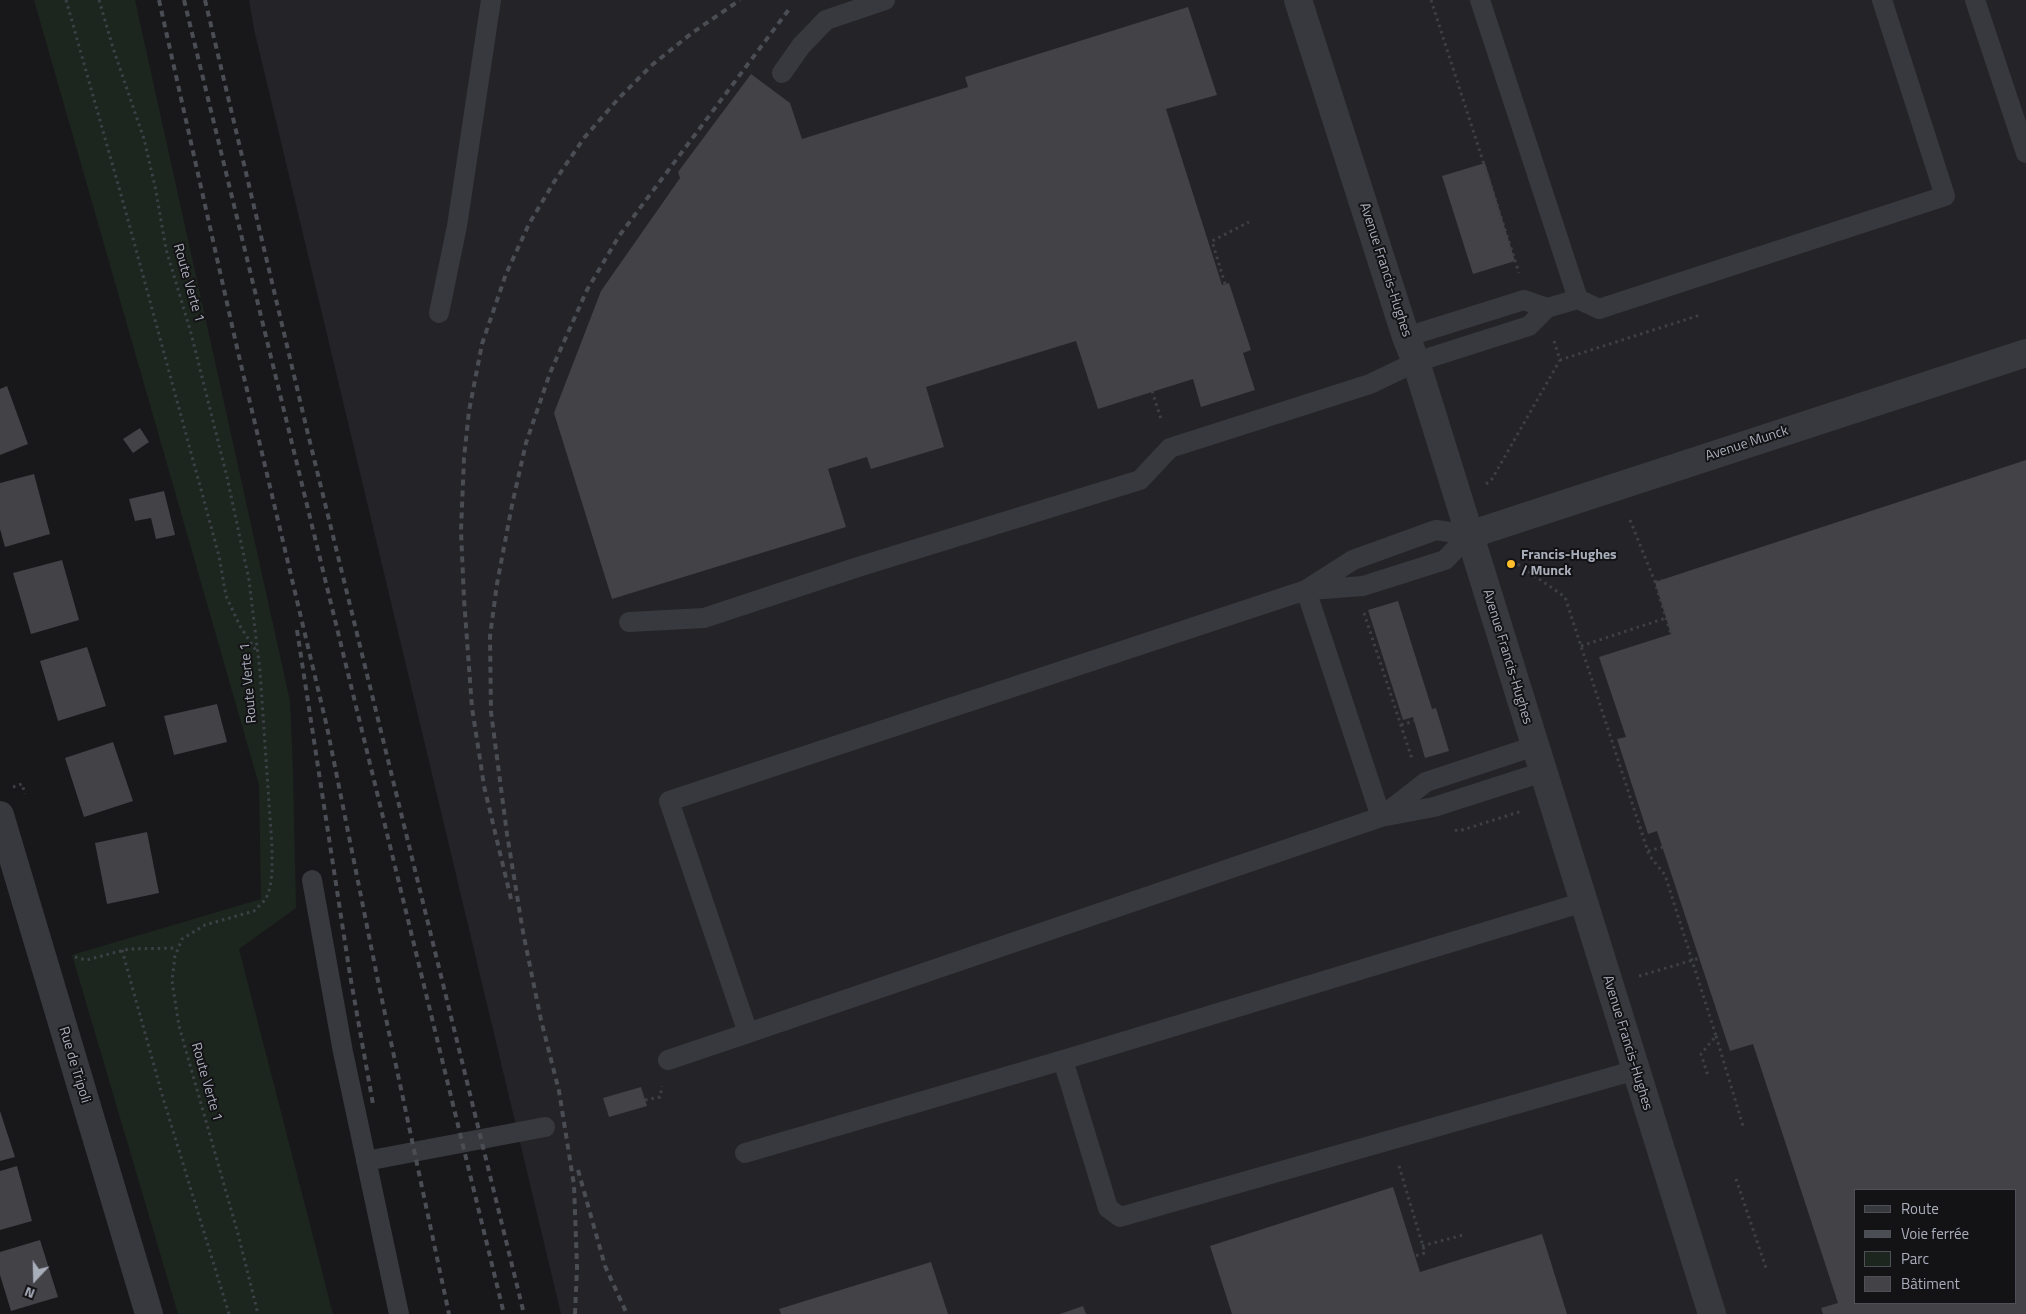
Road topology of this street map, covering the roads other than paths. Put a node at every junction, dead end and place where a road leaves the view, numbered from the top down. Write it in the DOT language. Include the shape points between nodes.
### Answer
graph roads {
  1 [pos="491,0"];
  2 [pos="885,0"];
  3 [pos="1298,0"];
  4 [pos="1480,0"];
  5 [pos="1882,0"];
  6 [pos="1975,0"];
  7 [pos="782,73"];
  8 [pos="2026,153"];
  9 [pos="1578,299"];
  10 [pos="1547,308"];
  11 [pos="439,313"];
  12 [pos="1406,337"];
  13 [pos="2026,354"];
  14 [pos="1416,362"];
  15 [pos="1469,535"];
  16 [pos="1306,590"];
  17 [pos="630,622"];
  18 [pos="1535,746"];
  19 [pos="1543,772"];
  20 [pos="1381,817"];
  21 [pos="1,821"];
  22 [pos="312,880"];
  23 [pos="1584,902"];
  24 [pos="748,1033"];
  25 [pos="668,1060"];
  26 [pos="1063,1060"];
  27 [pos="1636,1070"];
  28 [pos="545,1127"];
  29 [pos="745,1153"];
  30 [pos="366,1161"];
  31 [pos="149,1314"];
  32 [pos="400,1314"];
  33 [pos="1712,1314"];
  1 -- 11 [label="lane" via="457,226"];
  2 -- 7 [label="lane" via="826,20 801,46"];
  3 -- 12 [label="street, Avenue Francis-Hughes"];
  4 -- 9 [label="lane"];
  5 -- 9 [label="lane" via="1945,196 1599,309"];
  6 -- 8 [label="lane"];
  9 -- 10 [label="lane"];
  10 -- 12 [label="lane" via="1524,300"];
  10 -- 14 [label="lane" via="1529,326"];
  12 -- 14 [label="street, Avenue Francis-Hughes"];
  13 -- 15 [label="street, Avenue Munck"];
  14 -- 15 [label="street, Avenue Francis-Hughes"];
  14 -- 17 [label="lane" via="1370,384 1170,448 1140,480 704,618"];
  15 -- 16 [label="lane" via="1436,530 1353,560"];
  15 -- 16 [label="lane" via="1445,560 1363,586"];
  15 -- 18 [label="street, Avenue Francis-Hughes"];
  16 -- 20 [label="lane"];
  16 -- 24 [label="lane" via="669,801"];
  18 -- 19 [label="street, Avenue Francis-Hughes"];
  18 -- 20 [label="lane" via="1426,782"];
  19 -- 20 [label="lane" via="1434,807"];
  19 -- 23 [label="street, Avenue Francis-Hughes"];
  20 -- 24 [label="lane"];
  21 -- 31 [label="street, Rue de Tripoli"];
  22 -- 30 [label="lane" via="342,1052"];
  23 -- 26 [label="lane"];
  23 -- 27 [label="street, Avenue Francis-Hughes"];
  24 -- 25 [label="lane"];
  26 -- 27 [label="lane" via="1108,1208 1120,1217"];
  26 -- 29 [label="lane"];
  27 -- 33 [label="street, Avenue Francis-Hughes"];
  28 -- 30 [label="lane"];
  30 -- 32 [label="lane"];
}
